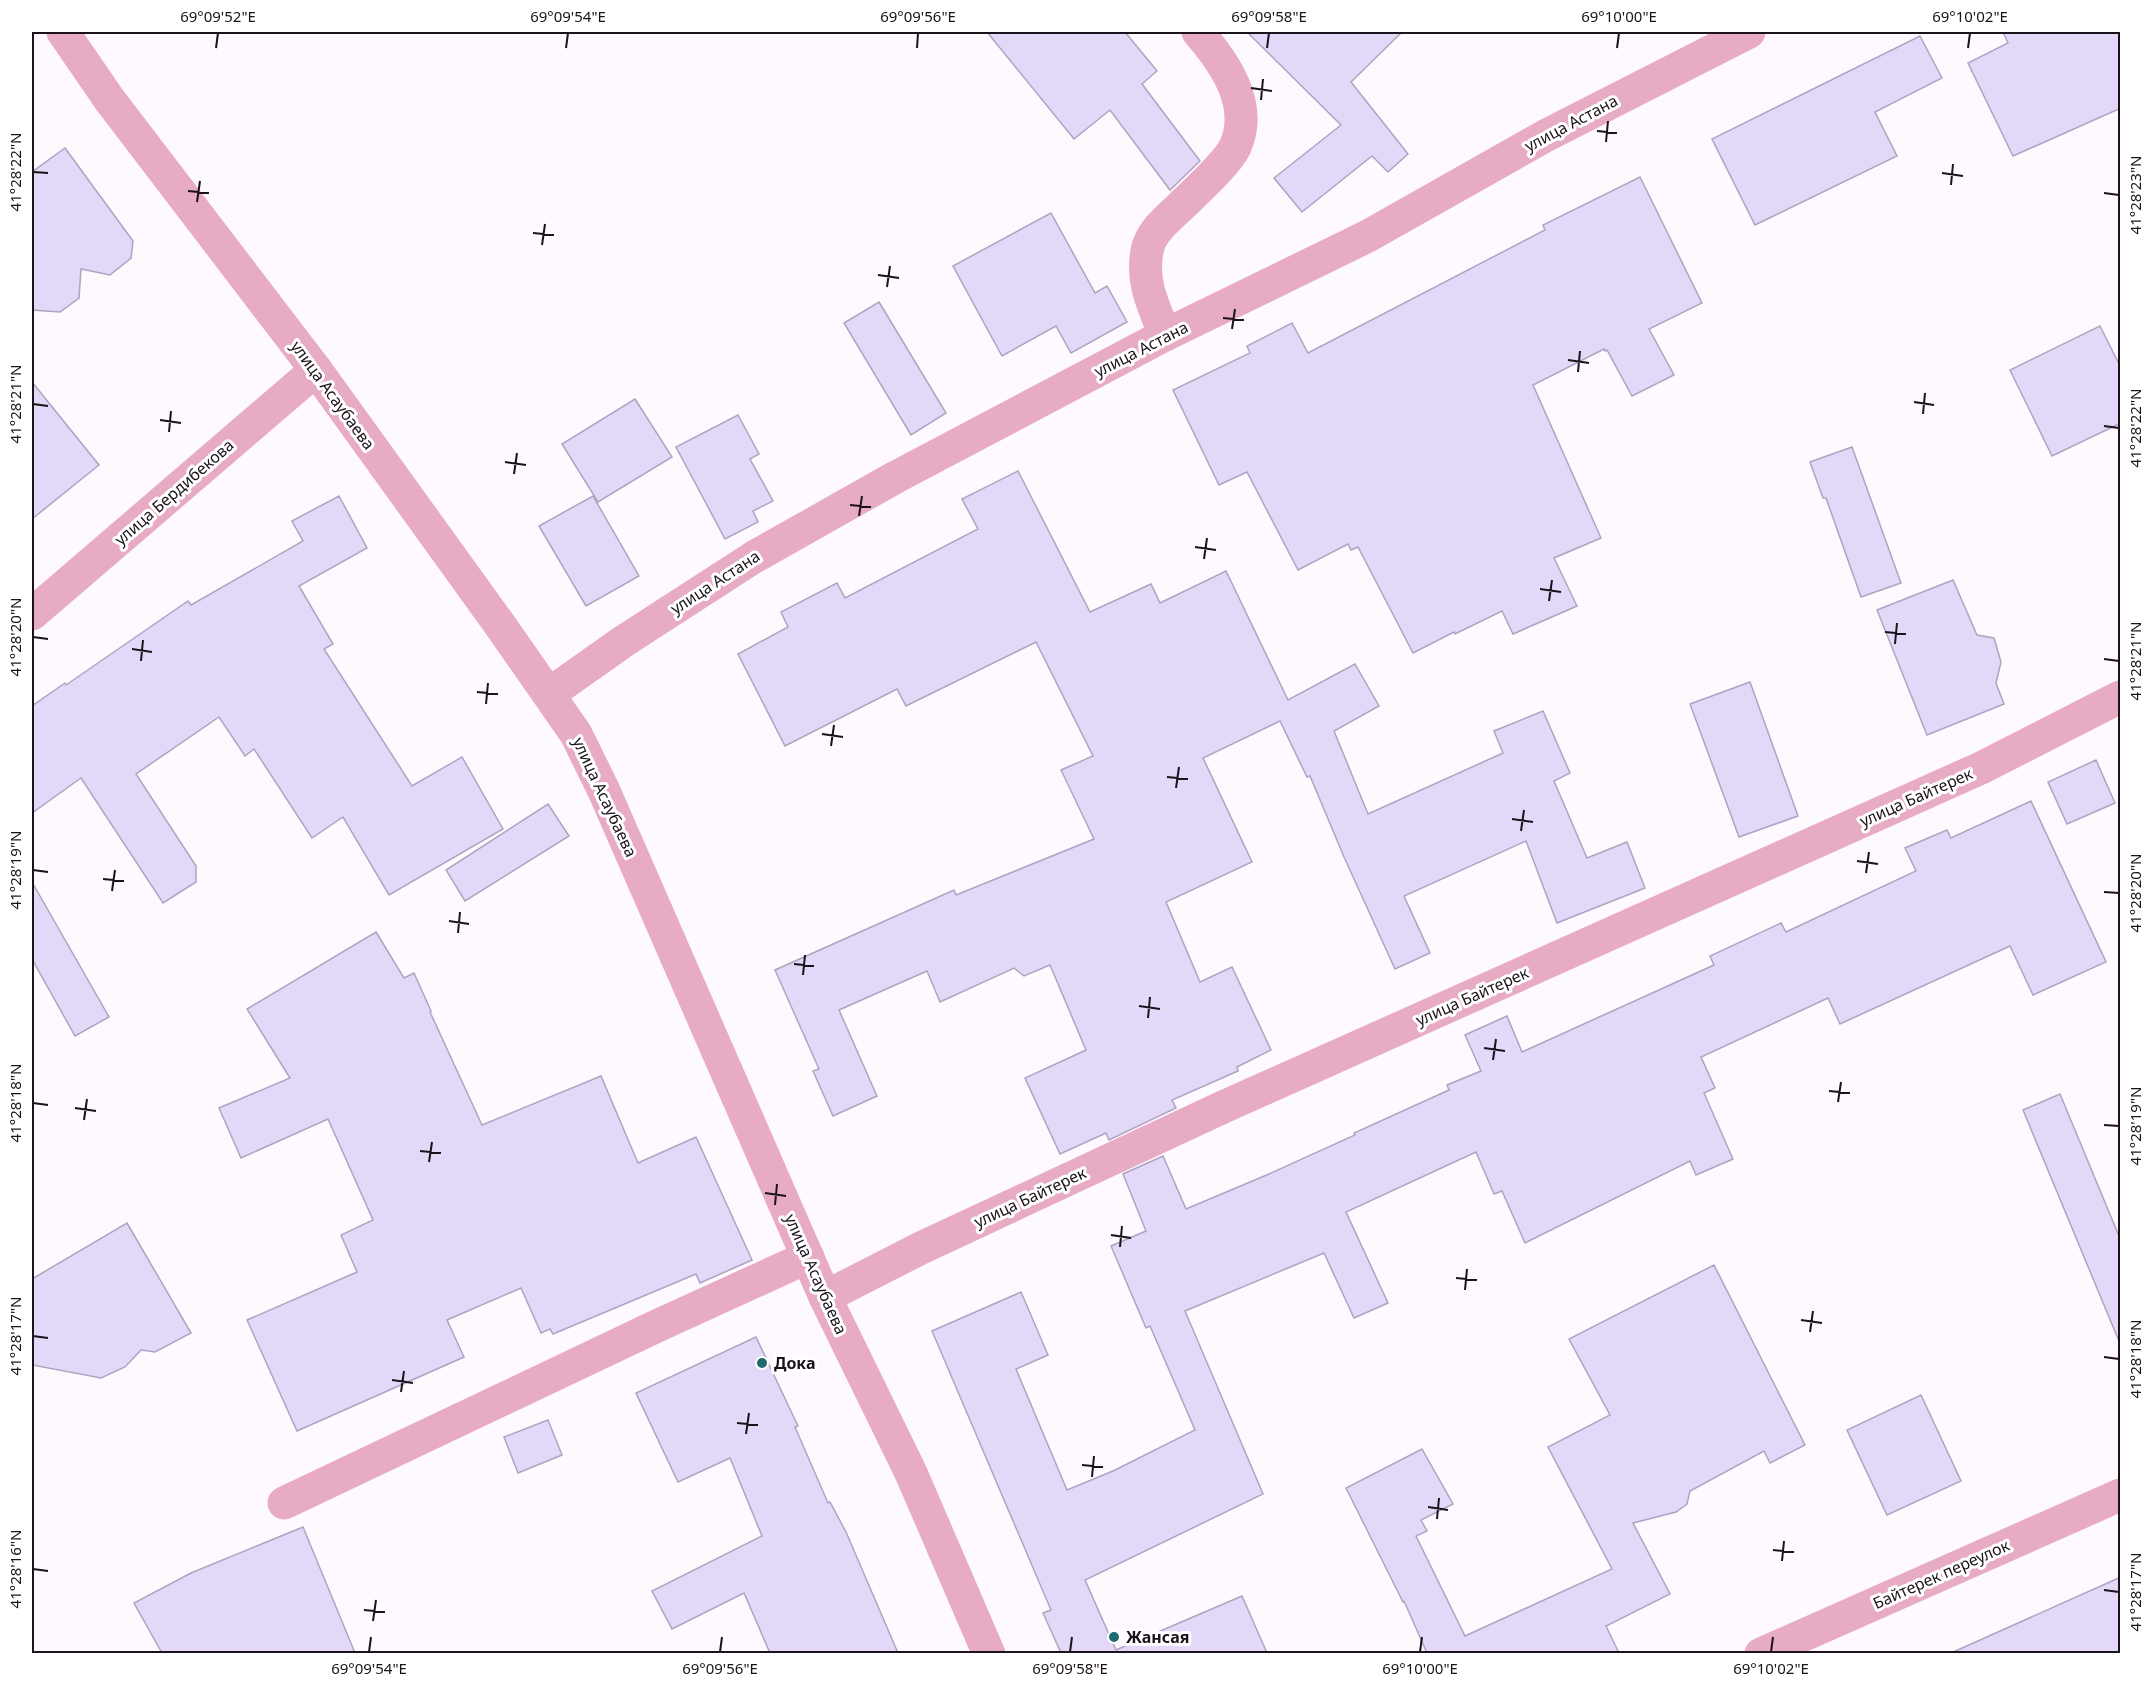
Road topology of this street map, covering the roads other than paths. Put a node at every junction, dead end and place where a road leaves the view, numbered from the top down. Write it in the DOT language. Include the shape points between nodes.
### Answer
graph roads {
  1 [pos="63,32"];
  2 [pos="1749,32"];
  3 [pos="1214,38"];
  4 [pos="1165,335"];
  5 [pos="316,370"];
  6 [pos="32,614"];
  7 [pos="549,694"];
  8 [pos="2121,698"];
  9 [pos="807,1257"];
  10 [pos="825,1296"];
  11 [pos="2121,1495"];
  12 [pos="284,1503"];
  13 [pos="989,1653"];
  14 [pos="1761,1653"];
  1 -- 5 [label="street, улица Асаубаева" via="109,99"];
  2 -- 4 [label="street, улица Астана" via="1545,136 1368,236"];
  3 -- 4 [label="street" via="1239,99 1242,124 1234,149 1156,230 1147,249 1146,287"];
  4 -- 7 [label="street, улица Астана" via="754,557"];
  5 -- 6 [label="street, улица Бердибекова"];
  5 -- 7 [label="street, улица Асаубаева"];
  7 -- 9 [label="street, улица Асаубаева" via="576,734 604,791"];
  8 -- 10 [label="street, улица Байтерек" via="1981,768 1232,1103"];
  9 -- 10 [label="street, улица Асаубаева"];
  9 -- 12 [label="street"];
  10 -- 13 [label="street, улица Асаубаева" via="911,1473"];
  11 -- 14 [label="street, Байтерек переулок"];
}
